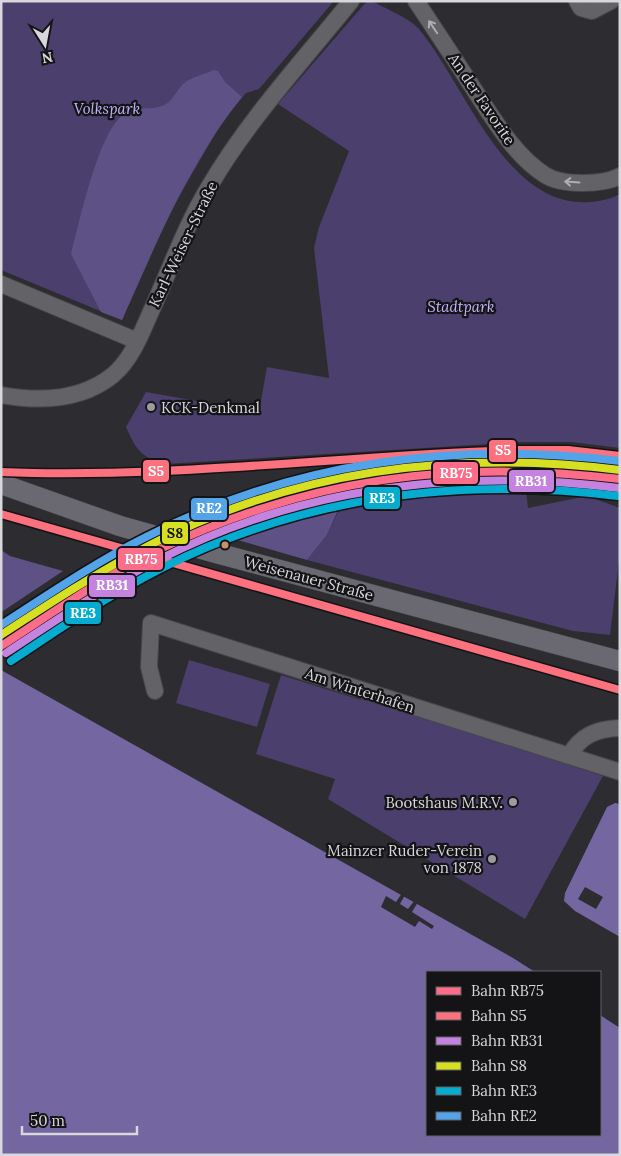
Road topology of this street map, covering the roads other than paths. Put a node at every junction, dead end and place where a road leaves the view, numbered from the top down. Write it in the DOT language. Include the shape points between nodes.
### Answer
graph roads {
  1 [pos="351,1"];
  2 [pos="416,1"];
  3 [pos="577,1"];
  4 [pos="611,1"];
  5 [pos="620,176"];
  6 [pos="1,284"];
  7 [pos="138,341"];
  8 [pos="1,395"];
  9 [pos="1,484"];
  10 [pos="620,661"];
  11 [pos="154,690"];
  12 [pos="620,728"];
  13 [pos="569,756"];
  14 [pos="620,772"];
  1 -- 7 [label="street, Karl-Weiser-Straße" via="222,166 195,213"];
  5 -- 2 [label="street, An der Favorite, one-way" via="604,182 575,182 547,177 510,143"];
  3 -- 4 [label="street" via="581,8 592,11"];
  6 -- 7 [label="street"];
  7 -- 8 [label="street, Karl-Weiser-Straße" via="114,374 83,392 59,398"];
  9 -- 10 [label="main road, Weisenauer Straße" via="120,526 206,551"];
  11 -- 13 [label="street, Am Winterhafen" via="149,667 151,623"];
  12 -- 13 [label="street" via="607,728 585,735"];
  13 -- 14 [label="street, Am Winterhafen"];
}
